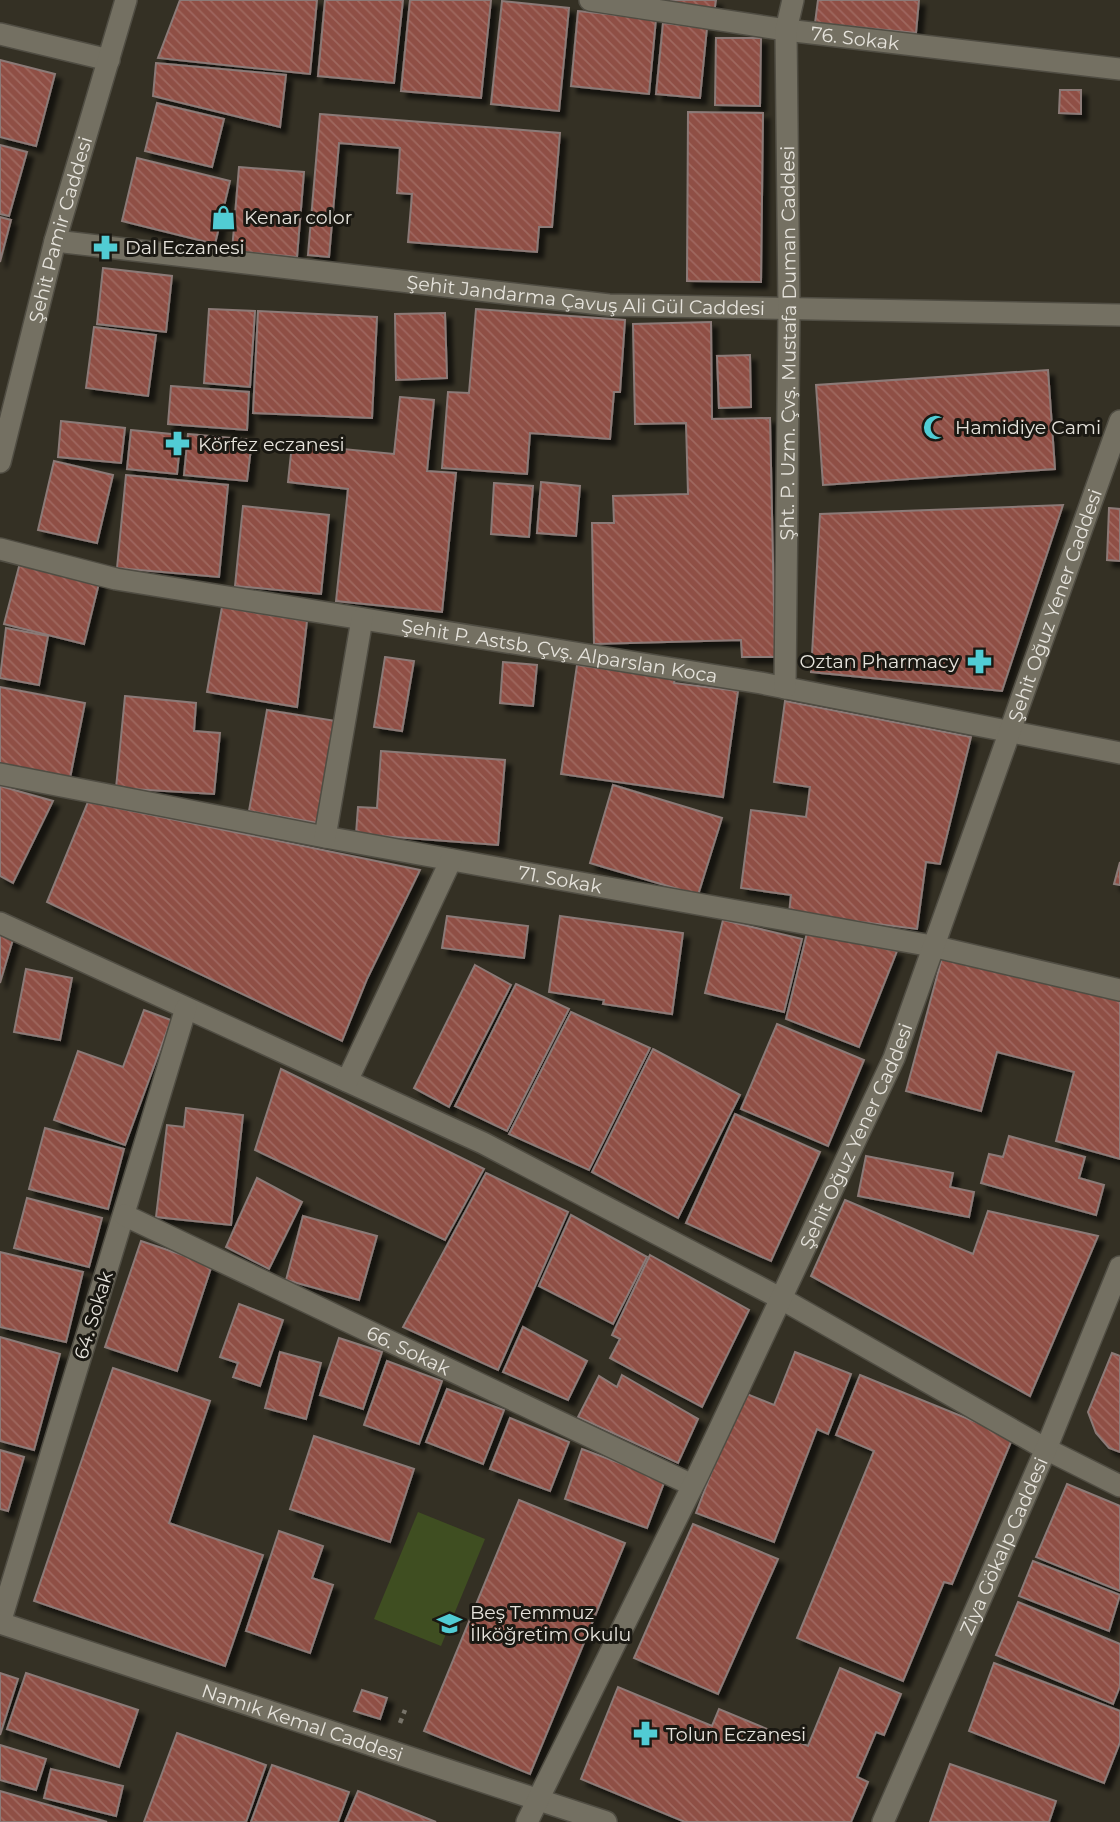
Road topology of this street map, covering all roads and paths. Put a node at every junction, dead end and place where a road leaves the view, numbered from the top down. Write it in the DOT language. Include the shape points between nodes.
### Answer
graph roads {
  1 [pos="127,0"];
  2 [pos="590,0"];
  3 [pos="778,0"];
  4 [pos="793,0"];
  5 [pos="786,30"];
  6 [pos="0,34"];
  7 [pos="109,60"];
  8 [pos="1120,69"];
  9 [pos="55,241"];
  10 [pos="789,309"];
  11 [pos="1120,315"];
  12 [pos="1120,421"];
  13 [pos="0,462"];
  14 [pos="0,549"];
  15 [pos="362,619"];
  16 [pos="785,688"];
  17 [pos="1009,729"];
  18 [pos="1120,753"];
  19 [pos="0,774"];
  20 [pos="325,837"];
  21 [pos="451,860"];
  22 [pos="0,923"];
  23 [pos="932,946"];
  24 [pos="1120,990"];
  25 [pos="187,1008"];
  26 [pos="347,1081"];
  27 [pos="124,1215"];
  28 [pos="1120,1267"];
  29 [pos="780,1298"];
  30 [pos="1046,1449"];
  31 [pos="692,1485"];
  32 [pos="1120,1486"];
  33 [pos="0,1623"];
  34 [pos="538,1798"];
  35 [pos="527,1822"];
  36 [pos="606,1822"];
  37 [pos="883,1822"];
  1 -- 7 [label="street, Şehit Pamir Caddesi"];
  2 -- 5 [label="street, 76. Sokak"];
  3 -- 5 [label="street"];
  4 -- 5 [label="street, Şht. P. Uzm. Çvş. Mustafa Duman Caddesi"];
  5 -- 8 [label="street, 76. Sokak"];
  5 -- 10 [label="street, Şht. P. Uzm. Çvş. Mustafa Duman Caddesi"];
  6 -- 7 [label="street"];
  7 -- 9 [label="street, Şehit Pamir Caddesi"];
  9 -- 10 [label="street, Şehit Jandarma Çavuş Ali Gül Caddesi" via="608,305"];
  9 -- 13 [label="street, Şehit Pamir Caddesi"];
  10 -- 11 [label="street, Şehit Jandarma Çavuş Ali Gül Caddesi"];
  10 -- 16 [label="street, Şht. P. Uzm. Çvş. Mustafa Duman Caddesi"];
  12 -- 17 [label="street, Şehit Oğuz Yener Caddesi"];
  14 -- 15 [label="street, Şehit P. Astsb. Çvş. Alparslan Koca" via="116,579"];
  15 -- 16 [label="street, Şehit P. Astsb. Çvş. Alparslan Koca"];
  15 -- 20 [label="street"];
  16 -- 17 [label="street, Şehit P. Astsb. Çvş. Alparslan Koca"];
  17 -- 18 [label="street, Şehit P. Astsb. Çvş. Alparslan Koca"];
  17 -- 23 [label="street, Şehit Oğuz Yener Caddesi"];
  19 -- 20 [label="street, 71. Sokak"];
  20 -- 21 [label="street, 71. Sokak"];
  21 -- 23 [label="street, 71. Sokak"];
  21 -- 26 [label="street"];
  22 -- 25 [label="street"];
  23 -- 24 [label="street, 71. Sokak"];
  23 -- 29 [label="street, Şehit Oğuz Yener Caddesi" via="894,1058"];
  25 -- 26 [label="street"];
  25 -- 27 [label="street, 64. Sokak"];
  26 -- 29 [label="street" via="483,1143"];
  27 -- 31 [label="street, 66. Sokak"];
  27 -- 33 [label="street, 64. Sokak"];
  28 -- 30 [label="street, Ziya Gökalp Caddesi"];
  29 -- 30 [label="street"];
  29 -- 31 [label="street, Şehit Oğuz Yener Caddesi"];
  30 -- 32 [label="street"];
  30 -- 37 [label="street, Ziya Gökalp Caddesi"];
  31 -- 34 [label="street, Şehit Oğuz Yener Caddesi"];
  33 -- 34 [label="street, Namık Kemal Caddesi"];
  34 -- 35 [label="street, Şehit Oğuz Yener Caddesi"];
  34 -- 36 [label="street, Namık Kemal Caddesi"];
}
